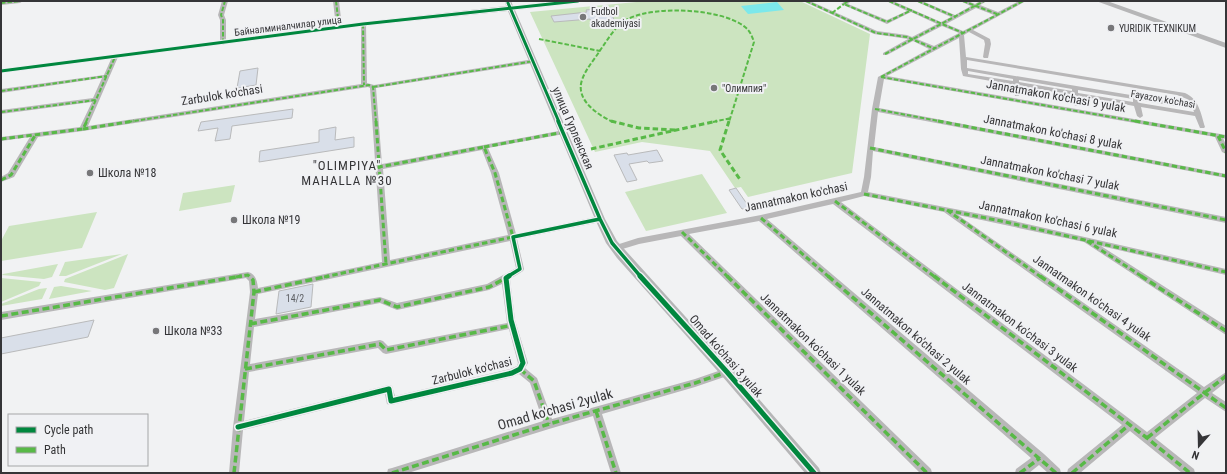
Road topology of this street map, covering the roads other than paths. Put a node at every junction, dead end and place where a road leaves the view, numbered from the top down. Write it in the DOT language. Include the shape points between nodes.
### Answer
graph roads {
  1 [pos="20,1"];
  2 [pos="225,1"];
  3 [pos="336,1"];
  4 [pos="578,1"];
  5 [pos="806,1"];
  6 [pos="889,1"];
  7 [pos="918,1"];
  8 [pos="930,1"];
  9 [pos="963,1"];
  10 [pos="984,1"];
  11 [pos="1024,1"];
  12 [pos="1100,1"];
  13 [pos="846,2"];
  14 [pos="1,3"];
  15 [pos="509,4"];
  16 [pos="976,6"];
  17 [pos="912,10"];
  18 [pos="832,13"];
  19 [pos="997,14"];
  20 [pos="959,16"];
  21 [pos="363,24"];
  22 [pos="943,24"];
  23 [pos="339,27"];
  24 [pos="964,32"];
  25 [pos="914,40"];
  26 [pos="223,43"];
  27 [pos="1226,46"];
  28 [pos="935,49"];
  29 [pos="885,54"];
  30 [pos="115,57"];
  31 [pos="986,57"];
  32 [pos="962,58"];
  33 [pos="534,61"];
  34 [pos="1014,67"];
  35 [pos="1,71"];
  36 [pos="106,76"];
  37 [pos="1072,76"];
  38 [pos="882,77"];
  39 [pos="1016,80"];
  40 [pos="364,85"];
  41 [pos="1131,86"];
  42 [pos="373,87"];
  43 [pos="1075,90"];
  44 [pos="1,91"];
  45 [pos="1018,96"];
  46 [pos="96,100"];
  47 [pos="1136,101"];
  48 [pos="1076,104"];
  49 [pos="875,109"];
  50 [pos="1,112"];
  51 [pos="1197,112"];
  52 [pos="1140,116"];
  53 [pos="1202,127"];
  54 [pos="83,128"];
  55 [pos="564,132"];
  56 [pos="36,134"];
  57 [pos="1218,136"];
  58 [pos="1226,137"];
  59 [pos="1,139"];
  60 [pos="484,147"];
  61 [pos="870,148"];
  62 [pos="1226,152"];
  63 [pos="379,167"];
  64 [pos="1226,176"];
  65 [pos="1,180"];
  66 [pos="864,194"];
  67 [pos="835,201"];
  68 [pos="944,208"];
  69 [pos="761,218"];
  70 [pos="600,219"];
  71 [pos="1226,220"];
  72 [pos="682,232"];
  73 [pos="513,238"];
  74 [pos="1083,238"];
  75 [pos="618,252"];
  76 [pos="386,264"];
  77 [pos="1226,272"];
  78 [pos="506,278"];
  79 [pos="254,292"];
  80 [pos="1,316"];
  81 [pos="250,324"];
  82 [pos="513,325"];
  83 [pos="1226,331"];
  84 [pos="245,369"];
  85 [pos="520,369"];
  86 [pos="727,372"];
  87 [pos="1226,376"];
  88 [pos="1204,393"];
  89 [pos="1226,408"];
  90 [pos="596,411"];
  91 [pos="549,424"];
  92 [pos="1129,425"];
  93 [pos="238,427"];
  94 [pos="1147,438"];
  95 [pos="1040,458"];
  96 [pos="234,473"];
  97 [pos="392,473"];
  98 [pos="616,473"];
  99 [pos="814,473"];
  100 [pos="927,473"];
  101 [pos="1020,473"];
  102 [pos="1056,473"];
  103 [pos="1072,473"];
  104 [pos="1190,473"];
  1 -- 14 [label="street"];
  2 -- 26 [label="street" via="221,15 224,20"];
  3 -- 23 [label="street"];
  4 -- 15 [label="street, Байналминалчилар улица"];
  5 -- 18 [label="street"];
  6 -- 17 [label="street"];
  7 -- 20 [label="street"];
  8 -- 20 [label="street"];
  9 -- 16 [label="street"];
  10 -- 16 [label="street"];
  11 -- 19 [label="street"];
  12 -- 27 [label="street"];
  13 -- 17 [label="street" via="886,22"];
  13 -- 18 [label="street"];
  15 -- 21 [label="street, Байналминалчилар улица"];
  15 -- 33 [label="street, улица Гурленская"];
  16 -- 19 [label="street"];
  16 -- 20 [label="street"];
  17 -- 22 [label="street"];
  18 -- 25 [label="street" via="876,33"];
  19 -- 24 [label="street"];
  20 -- 22 [label="street"];
  21 -- 23 [label="street, Байналминалчилар улица"];
  21 -- 40 [label="street"];
  22 -- 24 [label="street"];
  22 -- 25 [label="street"];
  23 -- 26 [label="street, Байналминалчилар улица"];
  24 -- 28 [label="street"];
  24 -- 31 [label="street" via="986,39"];
  24 -- 32 [label="street"];
  25 -- 28 [label="street"];
  25 -- 29 [label="street"];
  26 -- 30 [label="street, Байналминалчилар улица"];
  28 -- 38 [label="street"];
  30 -- 35 [label="street, Байналминалчилар улица"];
  30 -- 36 [label="street"];
  32 -- 34 [label="street, Fayazov ko'chasi"];
  32 -- 39 [label="street" via="964,69"];
  33 -- 42 [label="street, Zarbulok ko'chasi"];
  33 -- 55 [label="street, улица Гурленская"];
  34 -- 37 [label="street, Fayazov ko'chasi"];
  34 -- 39 [label="street"];
  36 -- 44 [label="street"];
  36 -- 46 [label="street"];
  37 -- 41 [label="street, Fayazov ko'chasi"];
  37 -- 43 [label="street"];
  38 -- 49 [label="street, Jannatmakon ko'chasi"];
  38 -- 57 [label="street, Jannatmakon ko'chasi 9 yulak"];
  39 -- 43 [label="street"];
  39 -- 45 [label="street"];
  40 -- 42 [label="street, Zarbulok ko'chasi"];
  40 -- 54 [label="street, Zarbulok ko'chasi"];
  41 -- 47 [label="street"];
  41 -- 51 [label="street, Fayazov ko'chasi" via="1185,94 1193,100"];
  42 -- 63 [label="street"];
  43 -- 47 [label="street"];
  43 -- 48 [label="street"];
  46 -- 50 [label="street"];
  46 -- 54 [label="street"];
  47 -- 51 [label="street"];
  47 -- 52 [label="street"];
  49 -- 61 [label="street, Jannatmakon ko'chasi"];
  49 -- 64 [label="street, Jannatmakon ko'chasi 8 yulak"];
  51 -- 53 [label="street"];
  54 -- 56 [label="street, Zarbulok ko'chasi"];
  55 -- 60 [label="street"];
  55 -- 70 [label="street, улица Гурленская"];
  56 -- 59 [label="street, Zarbulok ko'chasi"];
  56 -- 65 [label="street" via="11,175"];
  57 -- 58 [label="street, Jannatmakon ko'chasi 9 yulak"];
  57 -- 62 [label="street"];
  60 -- 63 [label="street"];
  60 -- 73 [label="street" via="495,173"];
  61 -- 66 [label="street, Jannatmakon ko'chasi"];
  61 -- 71 [label="street, Jannatmakon ko'chasi 7 yulak"];
  63 -- 76 [label="street"];
  66 -- 67 [label="street, Jannatmakon ko'chasi"];
  66 -- 68 [label="street, Jannatmakon ko'chasi 6 yulak"];
  67 -- 69 [label="street, Jannatmakon ko'chasi"];
  67 -- 92 [label="street, Jannatmakon ko'chasi 3 yulak"];
  68 -- 74 [label="street, Jannatmakon ko'chasi 6 yulak"];
  68 -- 88 [label="street, Jannatmakon ko'chasi 4 yulak"];
  69 -- 72 [label="street, Jannatmakon ko'chasi"];
  69 -- 95 [label="street, Jannatmakon ko'chasi 2 yulak"];
  70 -- 73 [label="street"];
  70 -- 75 [label="street, улица Гурленская"];
  72 -- 75 [label="street, Jannatmakon ko'chasi" via="638,241"];
  72 -- 100 [label="street, Jannatmakon ko'chasi 1 yulak"];
  73 -- 76 [label="street"];
  73 -- 78 [label="street" via="520,269"];
  74 -- 77 [label="street, Jannatmakon ko'chasi 6 yulak"];
  74 -- 83 [label="street"];
  75 -- 86 [label="street, Omad ko'chasi 3 yulak"];
  76 -- 79 [label="street"];
  78 -- 81 [label="street" via="489,287 397,307 380,300"];
  78 -- 82 [label="street, Zarbulok ko'chasi"];
  79 -- 80 [label="street" via="253,280 248,275"];
  79 -- 81 [label="street"];
  81 -- 84 [label="street"];
  82 -- 84 [label="street" via="386,350 380,344"];
  82 -- 85 [label="street, Zarbulok ko'chasi" via="523,363"];
  84 -- 93 [label="street"];
  85 -- 91 [label="street, Zarbulok ko'chasi" via="534,380"];
  85 -- 93 [label="street, Zarbulok ko'chasi" via="391,401 389,389"];
  86 -- 90 [label="street, Omad ko'chasi 2yulak"];
  86 -- 99 [label="street, Omad ko'chasi 3 yulak"];
  87 -- 88 [label="street"];
  88 -- 89 [label="street, Jannatmakon ko'chasi 4 yulak"];
  88 -- 94 [label="street"];
  90 -- 91 [label="street, Omad ko'chasi 2yulak"];
  90 -- 98 [label="street"];
  91 -- 97 [label="street, Omad ko'chasi 2yulak"];
  92 -- 94 [label="street, Jannatmakon ko'chasi 3 yulak"];
  92 -- 103 [label="street"];
  93 -- 96 [label="street"];
  94 -- 104 [label="street, Jannatmakon ko'chasi 3 yulak"];
  95 -- 101 [label="street"];
  95 -- 102 [label="street, Jannatmakon ko'chasi 2 yulak"];
}
